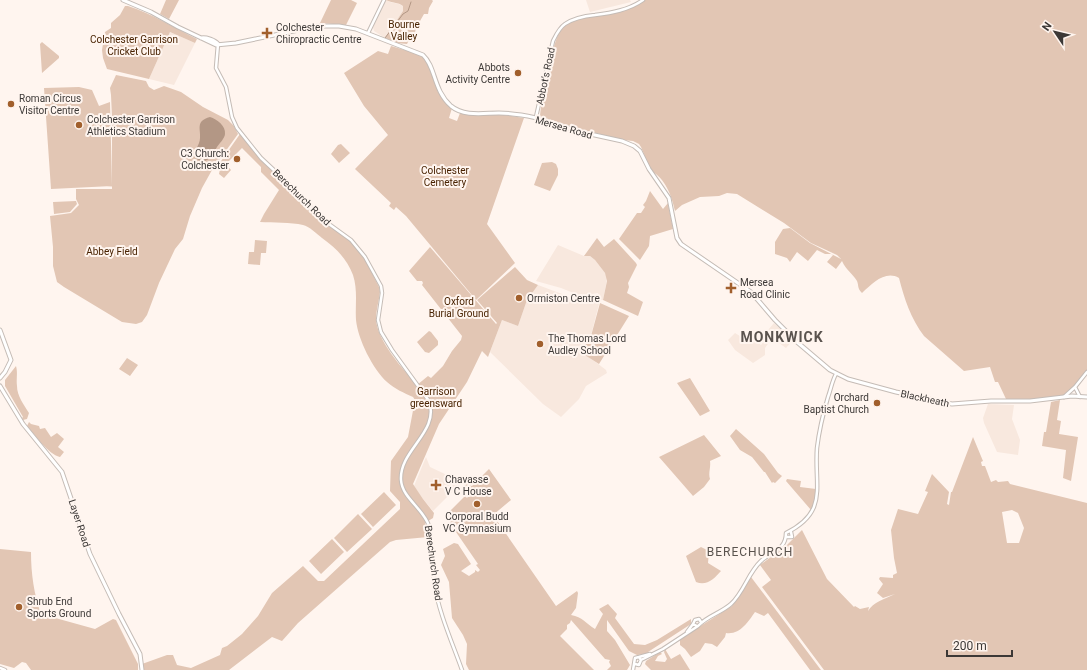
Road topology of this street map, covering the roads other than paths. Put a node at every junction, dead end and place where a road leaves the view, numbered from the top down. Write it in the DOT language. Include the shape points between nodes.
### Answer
graph roads {
  1 [pos="123,0"];
  2 [pos="384,0"];
  3 [pos="643,0"];
  4 [pos="368,33"];
  5 [pos="218,44"];
  6 [pos="536,118"];
  7 [pos="0,330"];
  8 [pos="1087,372"];
  9 [pos="836,374"];
  10 [pos="0,378"];
  11 [pos="0,386"];
  12 [pos="1075,387"];
  13 [pos="1064,397"];
  14 [pos="1080,397"];
  15 [pos="1087,397"];
  16 [pos="711,617"];
  17 [pos="698,619"];
  18 [pos="701,622"];
  19 [pos="693,623"];
  20 [pos="697,626"];
  21 [pos="685,634"];
  22 [pos="652,654"];
  23 [pos="639,657"];
  24 [pos="641,660"];
  25 [pos="636,664"];
  26 [pos="0,668"];
  27 [pos="5,670"];
  28 [pos="142,670"];
  29 [pos="462,670"];
  30 [pos="633,670"];
  1 -- 5 [label="main road, Mersea Road"];
  2 -- 4 [label="street"];
  3 -- 6 [label="street, Abbot's Road" via="623,9 574,19 564,24 553,41"];
  4 -- 5 [label="main road, Mersea Road" via="348,27 318,26 236,43"];
  4 -- 6 [label="main road, Mersea Road" via="423,55 440,92 456,110"];
  5 -- 29 [label="street, Berechurch Road" via="216,68 226,87 237,128 257,154 322,219 351,240 364,257 381,286 378,320 381,332 432,408 428,426 404,464 401,482 406,494 430,527 436,591"];
  6 -- 9 [label="main road, Mersea Road" via="622,141 640,150 649,169 669,198 677,238 681,244 751,292 797,342"];
  7 -- 10 [label="main road" via="11,360"];
  8 -- 12 [label="street"];
  9 -- 13 [label="main road, Blackheath" via="859,383 952,404"];
  9 -- 16 [label="street" via="819,434 817,498 809,516 791,532 792,537 787,538 778,550 754,569 739,596"];
  11 -- 28 [label="main road, Layer Road" via="23,424 62,472 89,550 118,614 140,654"];
  12 -- 13 [label="street"];
  12 -- 14 [label="street"];
  13 -- 14 [label="main road, Blackheath"];
  14 -- 15 [label="main road, Blackheath"];
  16 -- 17 [label="street"];
  16 -- 18 [label="street"];
  17 -- 18 [label="street"];
  17 -- 19 [label="street"];
  18 -- 20 [label="street"];
  19 -- 20 [label="street"];
  19 -- 21 [label="street"];
  20 -- 21 [label="street"];
  21 -- 22 [label="street"];
  22 -- 23 [label="street"];
  22 -- 24 [label="street"];
  23 -- 24 [label="street"];
  23 -- 25 [label="street" via="634,659"];
  24 -- 25 [label="street" via="641,663"];
  25 -- 30 [label="street"];
  26 -- 27 [label="street"];
}
